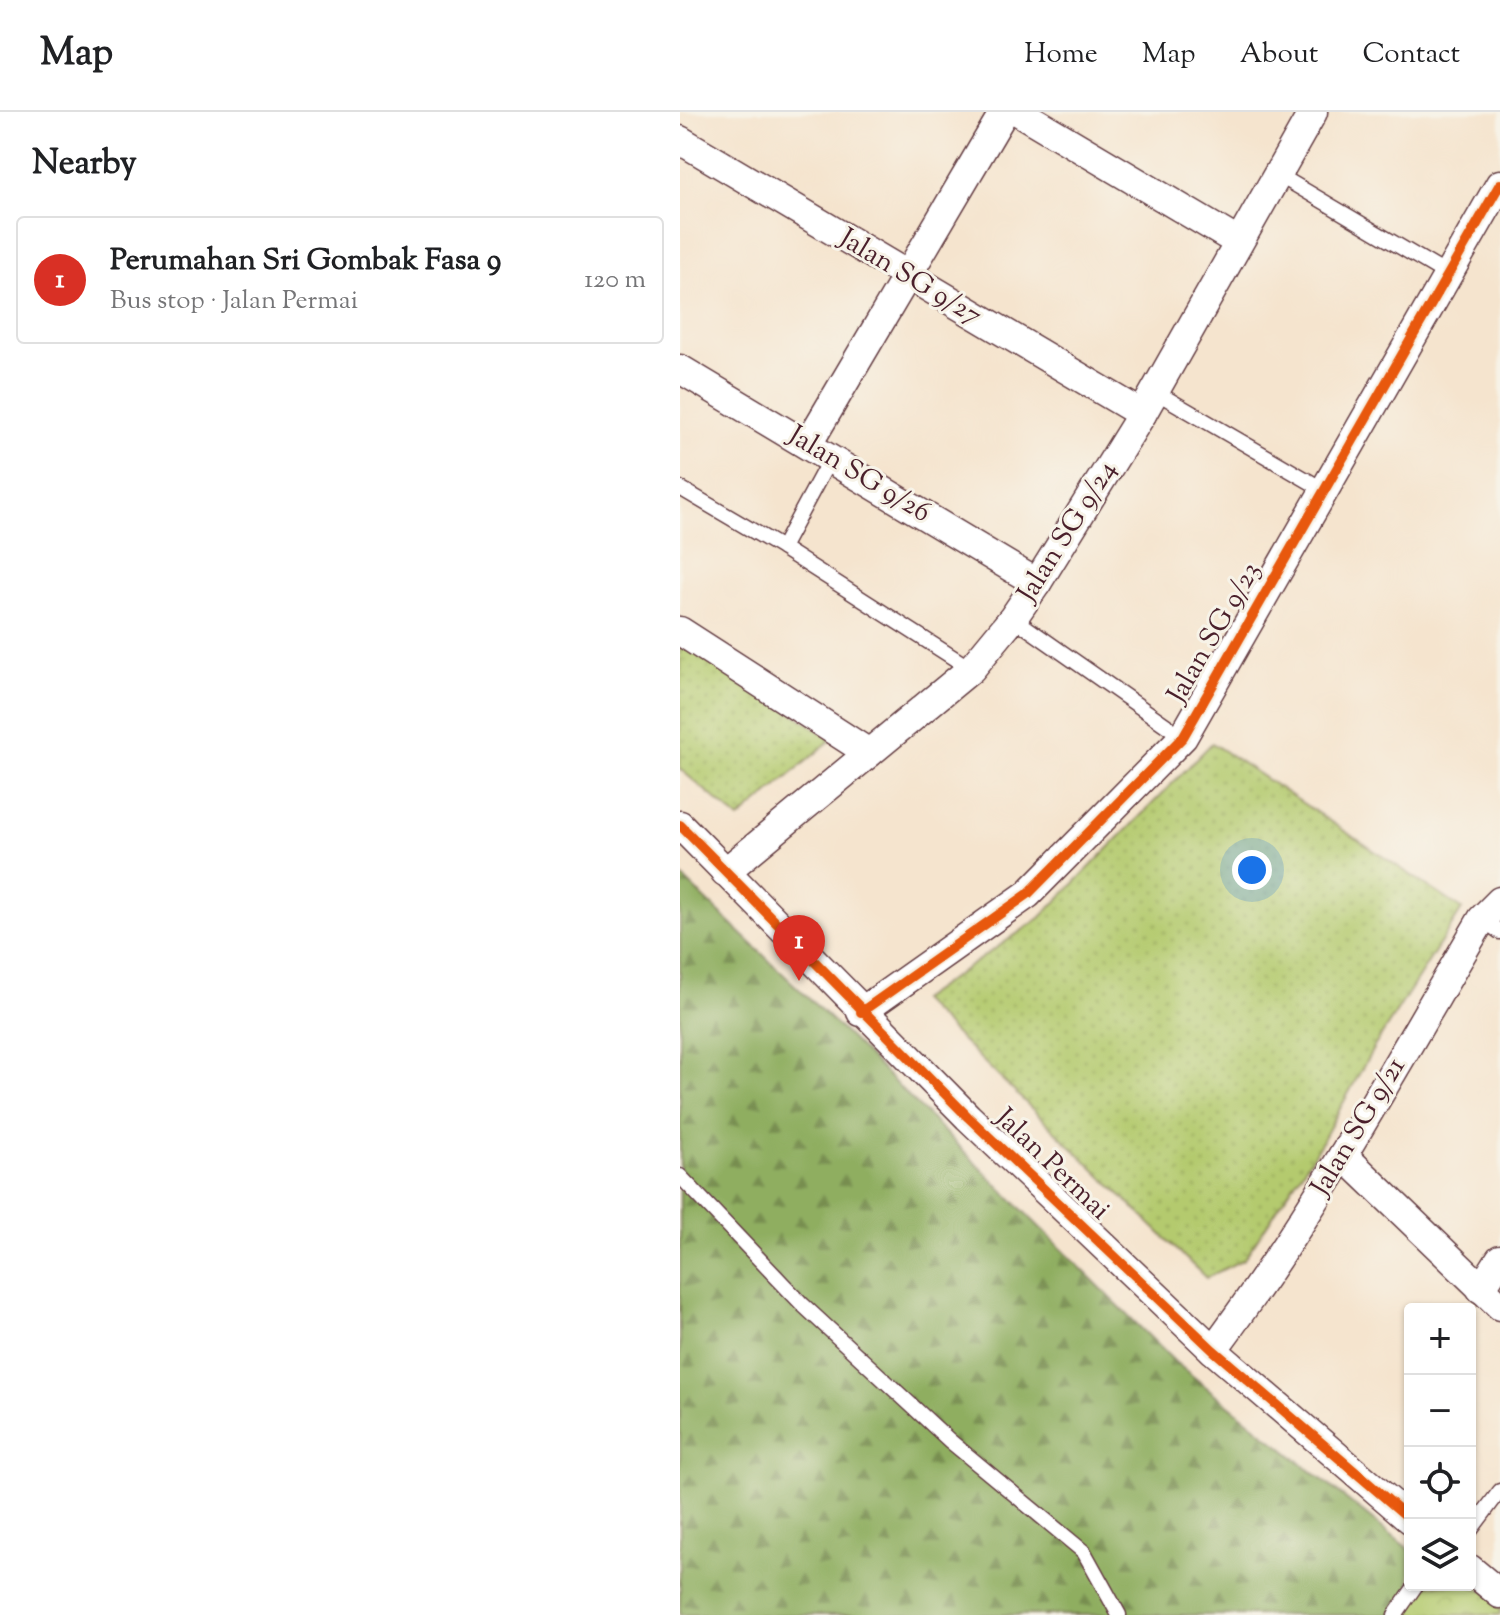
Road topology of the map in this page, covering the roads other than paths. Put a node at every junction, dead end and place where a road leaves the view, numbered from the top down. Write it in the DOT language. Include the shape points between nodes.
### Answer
graph roads {
  1 [pos="1004,112"];
  2 [pos="1019,112"];
  3 [pos="1313,112"];
  4 [pos="680,141"];
  5 [pos="1277,174"];
  6 [pos="1500,184"];
  7 [pos="1238,242"];
  8 [pos="1448,275"];
  9 [pos="907,277"];
  10 [pos="680,369"];
  11 [pos="1148,403"];
  12 [pos="820,451"];
  13 [pos="680,488"];
  14 [pos="1324,490"];
  15 [pos="782,548"];
  16 [pos="1037,583"];
  17 [pos="1013,618"];
  18 [pos="680,631"];
  19 [pos="971,669"];
  20 [pos="1183,737"];
  21 [pos="869,753"];
  22 [pos="680,825"];
  23 [pos="725,872"];
  24 [pos="1494,917"];
  25 [pos="861,1012"];
  26 [pos="1343,1155"];
  27 [pos="680,1176"];
  28 [pos="1500,1259"];
  29 [pos="1491,1297"];
  30 [pos="1213,1350"];
  31 [pos="1500,1491"];
  32 [pos="1404,1514"];
  33 [pos="1476,1523"];
  34 [pos="1476,1574"];
  35 [pos="1412,1591"];
  36 [pos="1500,1594"];
  37 [pos="1119,1615"];
  38 [pos="1395,1615"];
  1 -- 9 [label="street"];
  2 -- 7 [label="street"];
  3 -- 5 [label="street, Jalan SG 9/24"];
  4 -- 9 [label="street, Jalan SG 9/27"];
  5 -- 7 [label="street, Jalan SG 9/24"];
  5 -- 8 [label="lane"];
  6 -- 8 [label="street, Jalan SG 9/23"];
  7 -- 11 [label="street, Jalan SG 9/24"];
  8 -- 14 [label="street, Jalan SG 9/23"];
  9 -- 11 [label="street, Jalan SG 9/27"];
  9 -- 12 [label="street"];
  10 -- 12 [label="street, Jalan SG 9/26"];
  11 -- 14 [label="lane"];
  11 -- 16 [label="street, Jalan SG 9/24"];
  12 -- 15 [label="lane"];
  12 -- 16 [label="street, Jalan SG 9/26"];
  13 -- 15 [label="lane"];
  14 -- 20 [label="street, Jalan SG 9/23"];
  15 -- 19 [label="lane"];
  16 -- 17 [label="street, Jalan SG 9/24"];
  17 -- 19 [label="street, Jalan SG 9/24"];
  17 -- 20 [label="lane"];
  18 -- 21 [label="street"];
  19 -- 21 [label="street, Jalan SG 9/24"];
  20 -- 25 [label="street, Jalan SG 9/23" via="1028,894"];
  21 -- 23 [label="street, Jalan SG 9/24"];
  22 -- 23 [label="street, Jalan Permai"];
  23 -- 25 [label="street, Jalan Permai"];
  24 -- 26 [label="street, Jalan SG 9/21"];
  25 -- 30 [label="street, Jalan Permai"];
  26 -- 29 [label="street"];
  26 -- 30 [label="street, Jalan SG 9/21" via="1263,1283"];
  27 -- 37 [label="lane" via="803,1305 950,1441 1084,1552"];
  28 -- 29 [label="street"];
  30 -- 32 [label="street, Jalan Permai"];
  31 -- 33 [label="lane"];
  34 -- 36 [label="street"];
  35 -- 38 [label="lane"];
}
